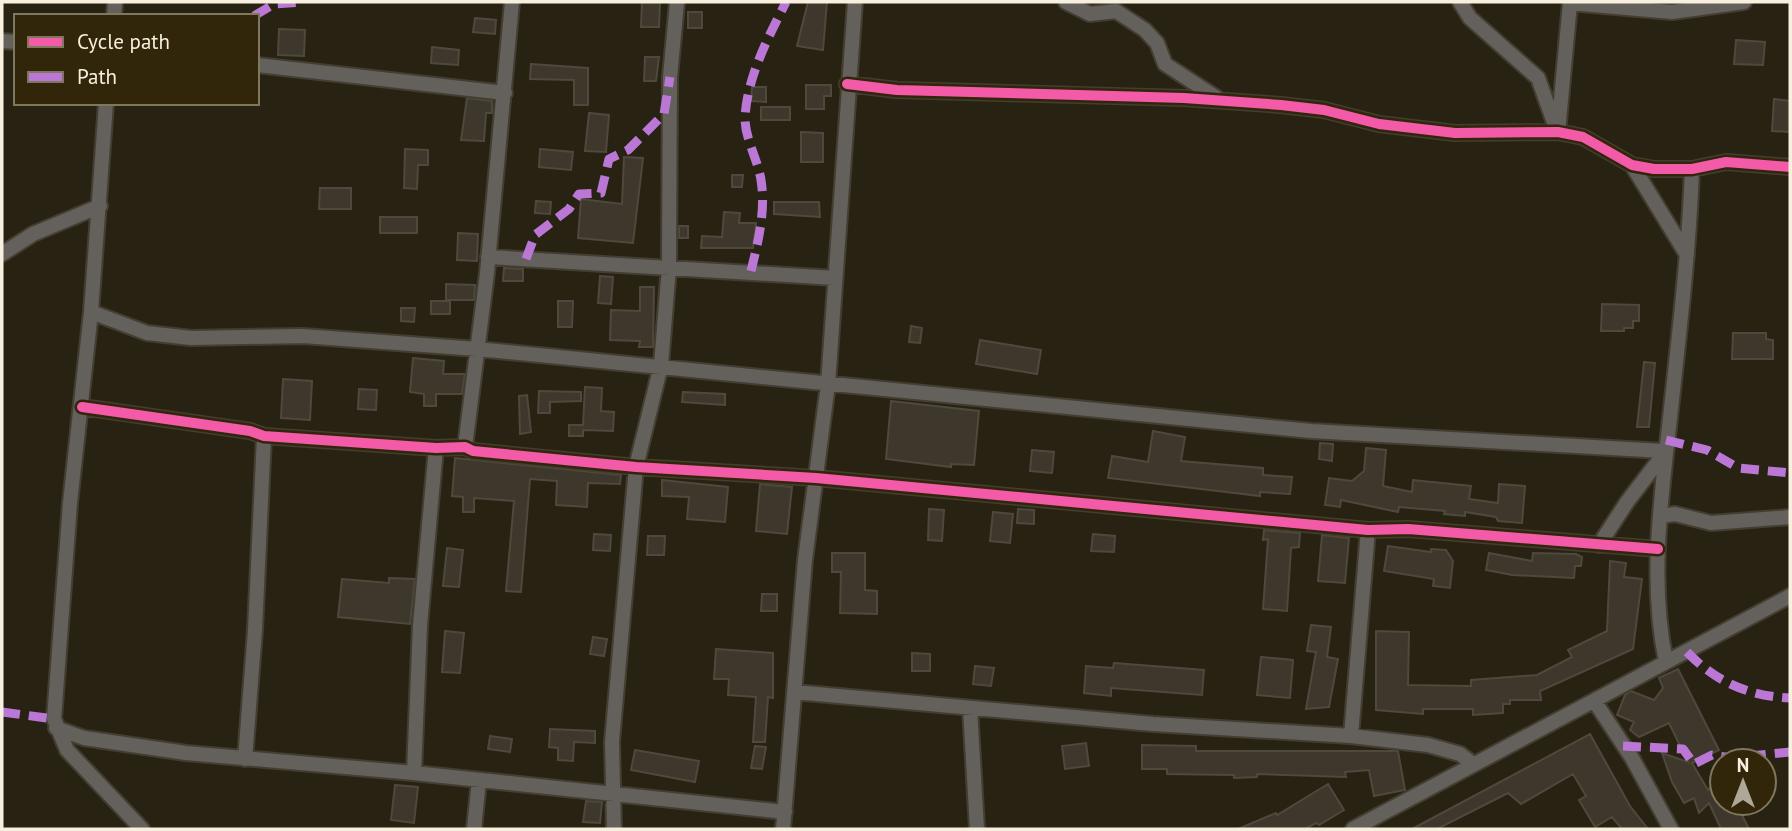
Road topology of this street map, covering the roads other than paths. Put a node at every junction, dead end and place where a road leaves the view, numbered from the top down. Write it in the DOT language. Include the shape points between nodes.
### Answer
graph roads {
  1 [pos="512,2"];
  2 [pos="677,2"];
  3 [pos="855,2"];
  4 [pos="1066,2"];
  5 [pos="1460,2"];
  6 [pos="1744,2"];
  7 [pos="259,65"];
  8 [pos="847,84"];
  9 [pos="505,93"];
  10 [pos="1222,100"];
  11 [pos="106,105"];
  12 [pos="1558,132"];
  13 [pos="1632,165"];
  14 [pos="1790,167"];
  15 [pos="1692,169"];
  16 [pos="100,206"];
  17 [pos="2,254"];
  18 [pos="1687,255"];
  19 [pos="488,257"];
  20 [pos="668,267"];
  21 [pos="835,278"];
  22 [pos="91,312"];
  23 [pos="477,349"];
  24 [pos="661,365"];
  25 [pos="828,384"];
  26 [pos="82,407"];
  27 [pos="264,436"];
  28 [pos="465,447"];
  29 [pos="436,448"];
  30 [pos="1663,453"];
  31 [pos="636,467"];
  32 [pos="816,478"];
  33 [pos="1660,516"];
  34 [pos="1790,517"];
  35 [pos="1368,530"];
  36 [pos="1599,545"];
  37 [pos="1658,549"];
  38 [pos="1790,597"];
  39 [pos="1666,662"];
  40 [pos="794,692"];
  41 [pos="1595,702"];
  42 [pos="970,708"];
  43 [pos="56,728"];
  44 [pos="1351,736"];
  45 [pos="245,759"];
  46 [pos="1472,764"];
  47 [pos="414,773"];
  48 [pos="479,780"];
  49 [pos="612,794"];
  50 [pos="785,812"];
  51 [pos="142,829"];
  52 [pos="474,829"];
  53 [pos="614,829"];
  54 [pos="783,829"];
  55 [pos="977,829"];
  56 [pos="1353,829"];
  57 [pos="1671,829"];
  1 -- 9 [label="street"];
  2 -- 20 [label="street" via="670,77"];
  3 -- 8 [label="street"];
  4 -- 10 [label="street" via="1090,14 1116,11 1157,43 1165,64"];
  5 -- 12 [label="street" via="1470,18 1538,78"];
  6 -- 12 [label="street" via="1672,12 1570,3"];
  7 -- 9 [label="street"];
  8 -- 10 [label="street" via="897,90"];
  8 -- 21 [label="street"];
  9 -- 19 [label="street"];
  10 -- 12 [label="street" via="1324,110 1379,124 1455,133"];
  11 -- 16 [label="street"];
  12 -- 13 [label="street" via="1594,142"];
  13 -- 15 [label="street"];
  13 -- 18 [label="street"];
  14 -- 15 [label="street" via="1726,162"];
  15 -- 18 [label="street"];
  16 -- 17 [label="street" via="33,234"];
  16 -- 22 [label="street"];
  18 -- 30 [label="street"];
  19 -- 20 [label="street"];
  19 -- 23 [label="street"];
  20 -- 21 [label="street"];
  20 -- 24 [label="street"];
  21 -- 25 [label="street"];
  22 -- 23 [label="street" via="147,333 191,338 303,337"];
  22 -- 26 [label="street"];
  23 -- 24 [label="street"];
  23 -- 28 [label="street"];
  24 -- 25 [label="street"];
  24 -- 31 [label="street"];
  25 -- 30 [label="street" via="1311,431"];
  25 -- 32 [label="street"];
  26 -- 27 [label="street"];
  26 -- 43 [label="street" via="58,647"];
  27 -- 29 [label="street"];
  27 -- 45 [label="street"];
  28 -- 29 [label="street"];
  28 -- 31 [label="street"];
  29 -- 47 [label="street" via="420,625"];
  30 -- 33 [label="street"];
  30 -- 36 [label="street"];
  31 -- 32 [label="street"];
  31 -- 49 [label="street" via="612,742"];
  32 -- 35 [label="street"];
  32 -- 40 [label="street"];
  33 -- 34 [label="street" via="1681,515 1711,523"];
  33 -- 37 [label="street"];
  35 -- 36 [label="street" via="1408,529"];
  35 -- 44 [label="street"];
  36 -- 37 [label="street"];
  37 -- 39 [label="street" via="1657,614"];
  38 -- 39 [label="street"];
  39 -- 41 [label="street"];
  40 -- 42 [label="street"];
  40 -- 50 [label="street"];
  41 -- 46 [label="street"];
  41 -- 57 [label="street"];
  42 -- 44 [label="street"];
  42 -- 55 [label="street"];
  43 -- 45 [label="street" via="126,746"];
  43 -- 51 [label="street" via="67,750"];
  44 -- 46 [label="street" via="1428,745 1460,754"];
  45 -- 47 [label="street"];
  46 -- 56 [label="street"];
  47 -- 48 [label="street"];
  48 -- 49 [label="street"];
  48 -- 52 [label="street"];
  49 -- 50 [label="street"];
  49 -- 53 [label="street"];
  50 -- 54 [label="street"];
}
